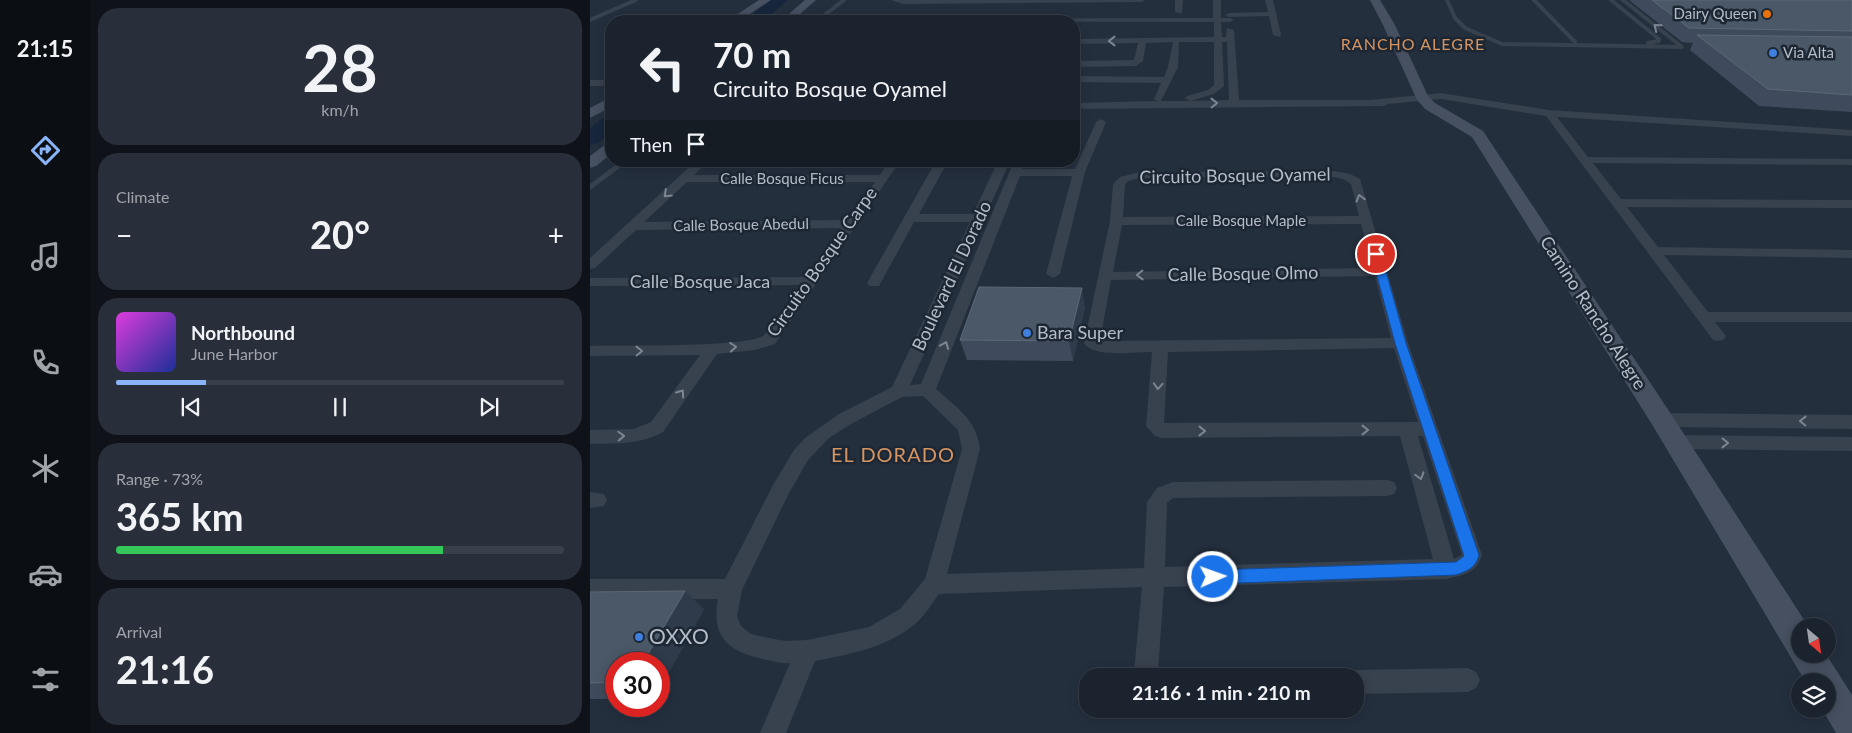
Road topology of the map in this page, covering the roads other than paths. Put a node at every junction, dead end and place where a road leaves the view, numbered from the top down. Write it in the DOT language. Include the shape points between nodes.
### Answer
graph roads {
  1 [pos="636,0"];
  2 [pos="766,0"];
  3 [pos="811,0"];
  4 [pos="844,0"];
  5 [pos="895,0"];
  6 [pos="1141,0"];
  7 [pos="1179,0"];
  8 [pos="1217,0"];
  9 [pos="1225,0"];
  10 [pos="1269,0"];
  11 [pos="1375,0"];
  12 [pos="1447,0"];
  13 [pos="1534,0"];
  14 [pos="1611,0"];
  15 [pos="1623,0"];
  16 [pos="1056,11"];
  17 [pos="1068,11"];
  18 [pos="1179,12"];
  19 [pos="1272,14"];
  20 [pos="742,15"];
  21 [pos="793,15"];
  22 [pos="825,15"];
  23 [pos="971,15"];
  24 [pos="1229,17"];
  25 [pos="1633,18"];
  26 [pos="1646,18"];
  27 [pos="590,20"];
  28 [pos="1218,20"];
  29 [pos="1276,35"];
  30 [pos="1080,41"];
  31 [pos="1231,41"];
  32 [pos="1491,41"];
  33 [pos="1659,41"];
  34 [pos="1142,42"];
  35 [pos="1218,42"];
  36 [pos="1575,42"];
  37 [pos="1176,44"];
  38 [pos="1682,47"];
  39 [pos="1692,47"];
  40 [pos="1080,64"];
  41 [pos="1080,79"];
  42 [pos="1166,80"];
  43 [pos="590,82"];
  44 [pos="605,83"];
  45 [pos="1080,99"];
  46 [pos="1159,99"];
  47 [pos="1426,101"];
  48 [pos="1233,103"];
  49 [pos="605,104"];
  50 [pos="1080,106"];
  51 [pos="1549,113"];
  52 [pos="590,114"];
  53 [pos="1101,122"];
  54 [pos="1852,133"];
  55 [pos="605,152"];
  56 [pos="1585,160"];
  57 [pos="1852,162"];
  58 [pos="590,163"];
  59 [pos="616,167"];
  60 [pos="696,167"];
  61 [pos="890,167"];
  62 [pos="939,167"];
  63 [pos="1001,167"];
  64 [pos="1017,167"];
  65 [pos="1079,172"];
  66 [pos="882,178"];
  67 [pos="683,179"];
  68 [pos="590,186"];
  69 [pos="1617,203"];
  70 [pos="1852,204"];
  71 [pos="912,218"];
  72 [pos="979,218"];
  73 [pos="1366,220"];
  74 [pos="1116,221"];
  75 [pos="850,224"];
  76 [pos="633,226"];
  77 [pos="1654,251"];
  78 [pos="1852,254"];
  79 [pos="590,265"];
  80 [pos="1381,272"];
  81 [pos="1053,274"];
  82 [pos="1105,276"];
  83 [pos="810,281"];
  84 [pos="590,282"];
  85 [pos="874,283"];
  86 [pos="964,298"];
  87 [pos="983,298"];
  88 [pos="1704,317"];
  89 [pos="1852,317"];
  90 [pos="1718,336"];
  91 [pos="1400,343"];
  92 [pos="1160,346"];
  93 [pos="712,349"];
  94 [pos="590,352"];
  95 [pos="927,390"];
  96 [pos="899,391"];
  97 [pos="1662,420"];
  98 [pos="1852,422"];
  99 [pos="1407,429"];
  100 [pos="1429,429"];
  101 [pos="590,437"];
  102 [pos="1676,442"];
  103 [pos="1852,444"];
  104 [pos="1387,488"];
  105 [pos="1446,569"];
  106 [pos="1154,579"];
  107 [pos="934,584"];
  108 [pos="731,588"];
  109 [pos="590,589"];
  110 [pos="1791,628"];
  111 [pos="807,651"];
  112 [pos="1146,668"];
  113 [pos="1468,680"];
  114 [pos="1364,682"];
  115 [pos="1836,700"];
  116 [pos="1852,727"];
  117 [pos="773,733"];
  1 -- 27 [label="lane"];
  2 -- 20 [label="street"];
  3 -- 21 [label="street"];
  4 -- 22 [label="lane"];
  5 -- 16 [label="street"];
  6 -- 17 [label="street"];
  7 -- 18 [label="street"];
  8 -- 28 [label="street"];
  9 -- 24 [label="street"];
  10 -- 19 [label="street"];
  11 -- 47 [label="street"];
  12 -- 32 [label="lane" via="1452,13 1465,28"];
  13 -- 36 [label="lane"];
  14 -- 25 [label="lane"];
  15 -- 26 [label="lane"];
  16 -- 17 [label="street"];
  16 -- 17 [label="street"];
  16 -- 23 [label="street"];
  17 -- 28 [label="street"];
  19 -- 24 [label="street"];
  19 -- 29 [label="street"];
  24 -- 28 [label="street"];
  24 -- 31 [label="street"];
  25 -- 26 [label="lane"];
  25 -- 33 [label="lane"];
  38 -- 26 [label="lane, one-way"];
  28 -- 35 [label="street"];
  34 -- 30 [label="street, one-way"];
  31 -- 35 [label="street"];
  31 -- 48 [label="street"];
  32 -- 36 [label="lane"];
  32 -- 38 [label="lane" via="1514,46"];
  33 -- 36 [label="lane"];
  33 -- 38 [label="lane"];
  34 -- 35 [label="street"];
  34 -- 37 [label="street"];
  34 -- 40 [label="street" via="1136,63"];
  35 -- 37 [label="street"];
  35 -- 46 [label="street" via="1217,89 1194,97"];
  37 -- 42 [label="street" via="1173,67"];
  38 -- 39 [label="lane"];
  41 -- 42 [label="street"];
  42 -- 46 [label="street"];
  43 -- 44 [label="street"];
  45 -- 46 [label="street"];
  47 -- 48 [label="street"];
  47 -- 51 [label="street" via="1461,98"];
  47 -- 97 [label="street, Camino Rancho Alegre" via="1478,134"];
  50 -- 48 [label="street, one-way"];
  49 -- 52 [label="street"];
  51 -- 54 [label="street"];
  51 -- 56 [label="street"];
  53 -- 65 [label="street"];
  55 -- 58 [label="street"];
  56 -- 57 [label="street"];
  56 -- 69 [label="street"];
  59 -- 68 [label="lane"];
  60 -- 67 [label="street"];
  61 -- 66 [label="street, Circuito Bosque Carpe"];
  62 -- 71 [label="street"];
  63 -- 72 [label="street, Boulevard El Dorado"];
  64 -- 65 [label="street"];
  64 -- 86 [label="street, Boulevard El Dorado"];
  65 -- 81 [label="street"];
  66 -- 67 [label="street, Calle Bosque Ficus"];
  66 -- 75 [label="street, Circuito Bosque Carpe"];
  67 -- 76 [label="street, one-way"];
  69 -- 70 [label="street"];
  69 -- 77 [label="street"];
  71 -- 72 [label="street"];
  71 -- 85 [label="street"];
  72 -- 96 [label="street, Boulevard El Dorado"];
  73 -- 74 [label="street, Calle Bosque Maple"];
  73 -- 74 [label="street, Circuito Bosque Oyamel, one-way" via="1356,182 1346,176 1324,174 1134,176 1119,184"];
  73 -- 80 [label="street, Circuito Bosque Oyamel"];
  74 -- 82 [label="street, Circuito Bosque Oyamel"];
  75 -- 76 [label="street, Calle Bosque Abedul"];
  75 -- 83 [label="street, Circuito Bosque Carpe"];
  76 -- 79 [label="street"];
  77 -- 78 [label="street"];
  77 -- 88 [label="street"];
  80 -- 82 [label="street, Calle Bosque Olmo, one-way"];
  80 -- 91 [label="street, Circuito Bosque Oyamel"];
  82 -- 92 [label="street, Circuito Bosque Oyamel" via="1096,298 1092,343 1104,347"];
  83 -- 84 [label="street, Calle Bosque Jaca"];
  93 -- 83 [label="street, Circuito Bosque Carpe, one-way" via="755,346 769,340"];
  86 -- 87 [label="street"];
  95 -- 86 [label="street, Boulevard El Dorado, one-way"];
  88 -- 89 [label="street"];
  88 -- 90 [label="street"];
  91 -- 92 [label="street, Circuito Bosque Oyamel"];
  91 -- 100 [label="street, Circuito Bosque Oyamel"];
  92 -- 99 [label="street, one-way" via="1155,426 1161,431"];
  94 -- 93 [label="street, Circuito Bosque Carpe, one-way"];
  101 -- 93 [label="street, one-way" via="651,432"];
  95 -- 96 [label="street"];
  95 -- 107 [label="street" via="966,427 971,449"];
  96 -- 108 [label="street" via="845,419 811,443 780,491"];
  98 -- 97 [label="street, one-way"];
  97 -- 102 [label="street, Camino Rancho Alegre"];
  99 -- 100 [label="street"];
  99 -- 105 [label="street, one-way"];
  100 -- 105 [label="street, Circuito Bosque Oyamel" via="1472,555 1464,566"];
  102 -- 103 [label="street, one-way"];
  102 -- 110 [label="street, Camino Rancho Alegre"];
  104 -- 106 [label="street" via="1166,492 1157,502"];
  105 -- 106 [label="street"];
  106 -- 107 [label="street"];
  106 -- 112 [label="street"];
  107 -- 111 [label="street" via="908,616 873,637"];
  108 -- 109 [label="street"];
  108 -- 111 [label="street" via="726,616 732,633 746,644 785,652"];
  111 -- 117 [label="street"];
  113 -- 114 [label="street"];
  115 -- 116 [label="street"];
}
